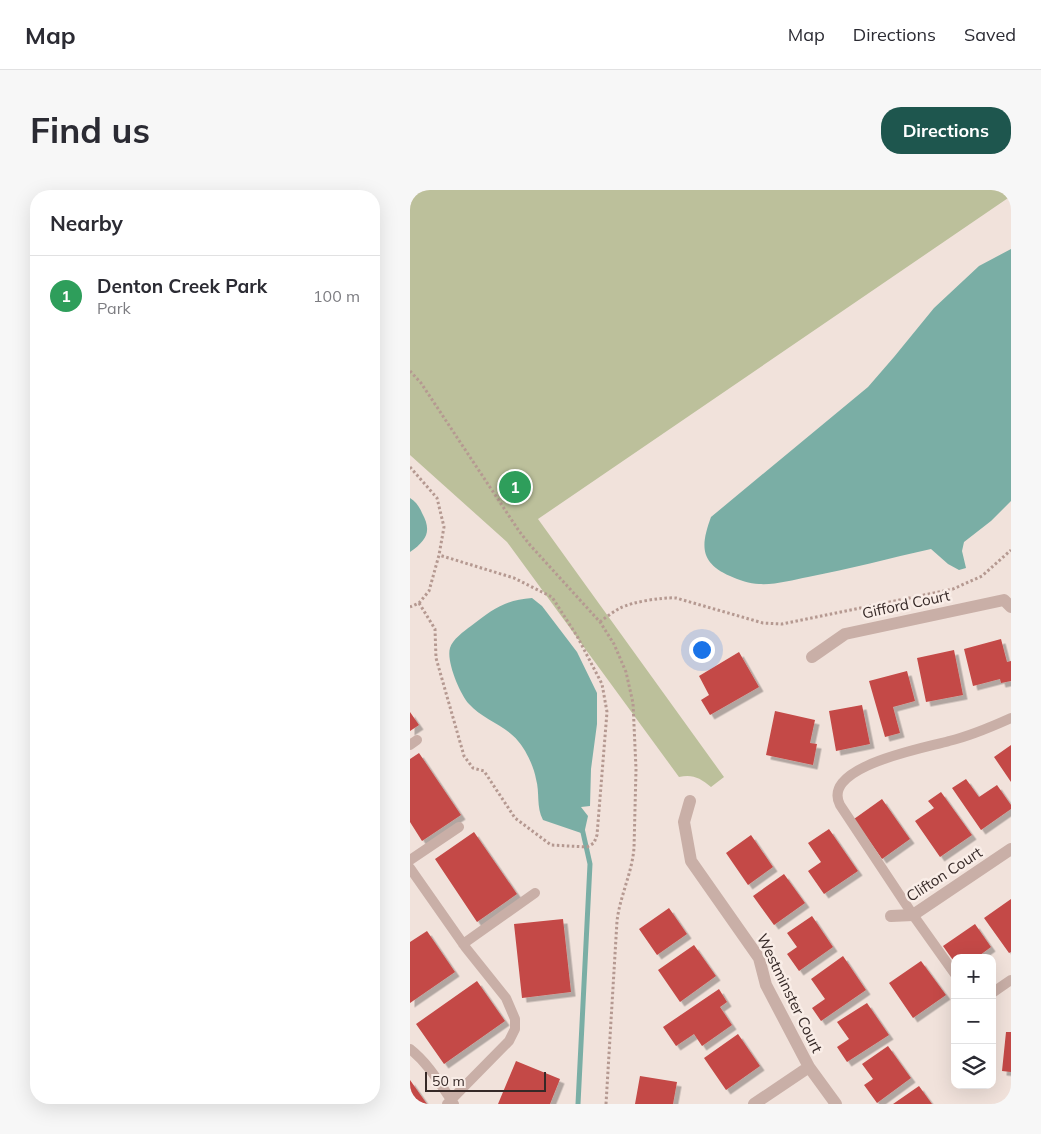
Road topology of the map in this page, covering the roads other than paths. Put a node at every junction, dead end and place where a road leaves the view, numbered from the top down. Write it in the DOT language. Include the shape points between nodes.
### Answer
graph roads {
  1 [pos="1011,607"];
  2 [pos="812,657"];
  3 [pos="1011,718"];
  4 [pos="690,802"];
  5 [pos="459,827"];
  6 [pos="1011,849"];
  7 [pos="410,860"];
  8 [pos="410,868"];
  9 [pos="535,893"];
  10 [pos="913,915"];
  11 [pos="891,916"];
  12 [pos="463,944"];
  13 [pos="951,968"];
  14 [pos="1011,980"];
  15 [pos="996,990"];
  16 [pos="410,1048"];
  17 [pos="809,1067"];
  18 [pos="451,1103"];
  19 [pos="754,1104"];
  20 [pos="836,1104"];
  1 -- 2 [label="street, Gifford Court" via="1004,600 845,634"];
  3 -- 10 [label="lane" via="950,741 903,752 856,771 840,788 840,805"];
  4 -- 17 [label="street, Westminster Court" via="684,822 691,861 759,958 766,984"];
  5 -- 7 [label="lane"];
  6 -- 10 [label="street, Clifton Court"];
  8 -- 12 [label="lane"];
  9 -- 12 [label="lane"];
  10 -- 11 [label="street, Clifton Court"];
  10 -- 13 [label="lane"];
  12 -- 18 [label="lane" via="506,998 515,1019 515,1029 509,1041"];
  14 -- 15 [label="lane"];
  16 -- 18 [label="lane" via="430,1069"];
  17 -- 19 [label="street"];
  17 -- 20 [label="street, Westminster Court"];
}
